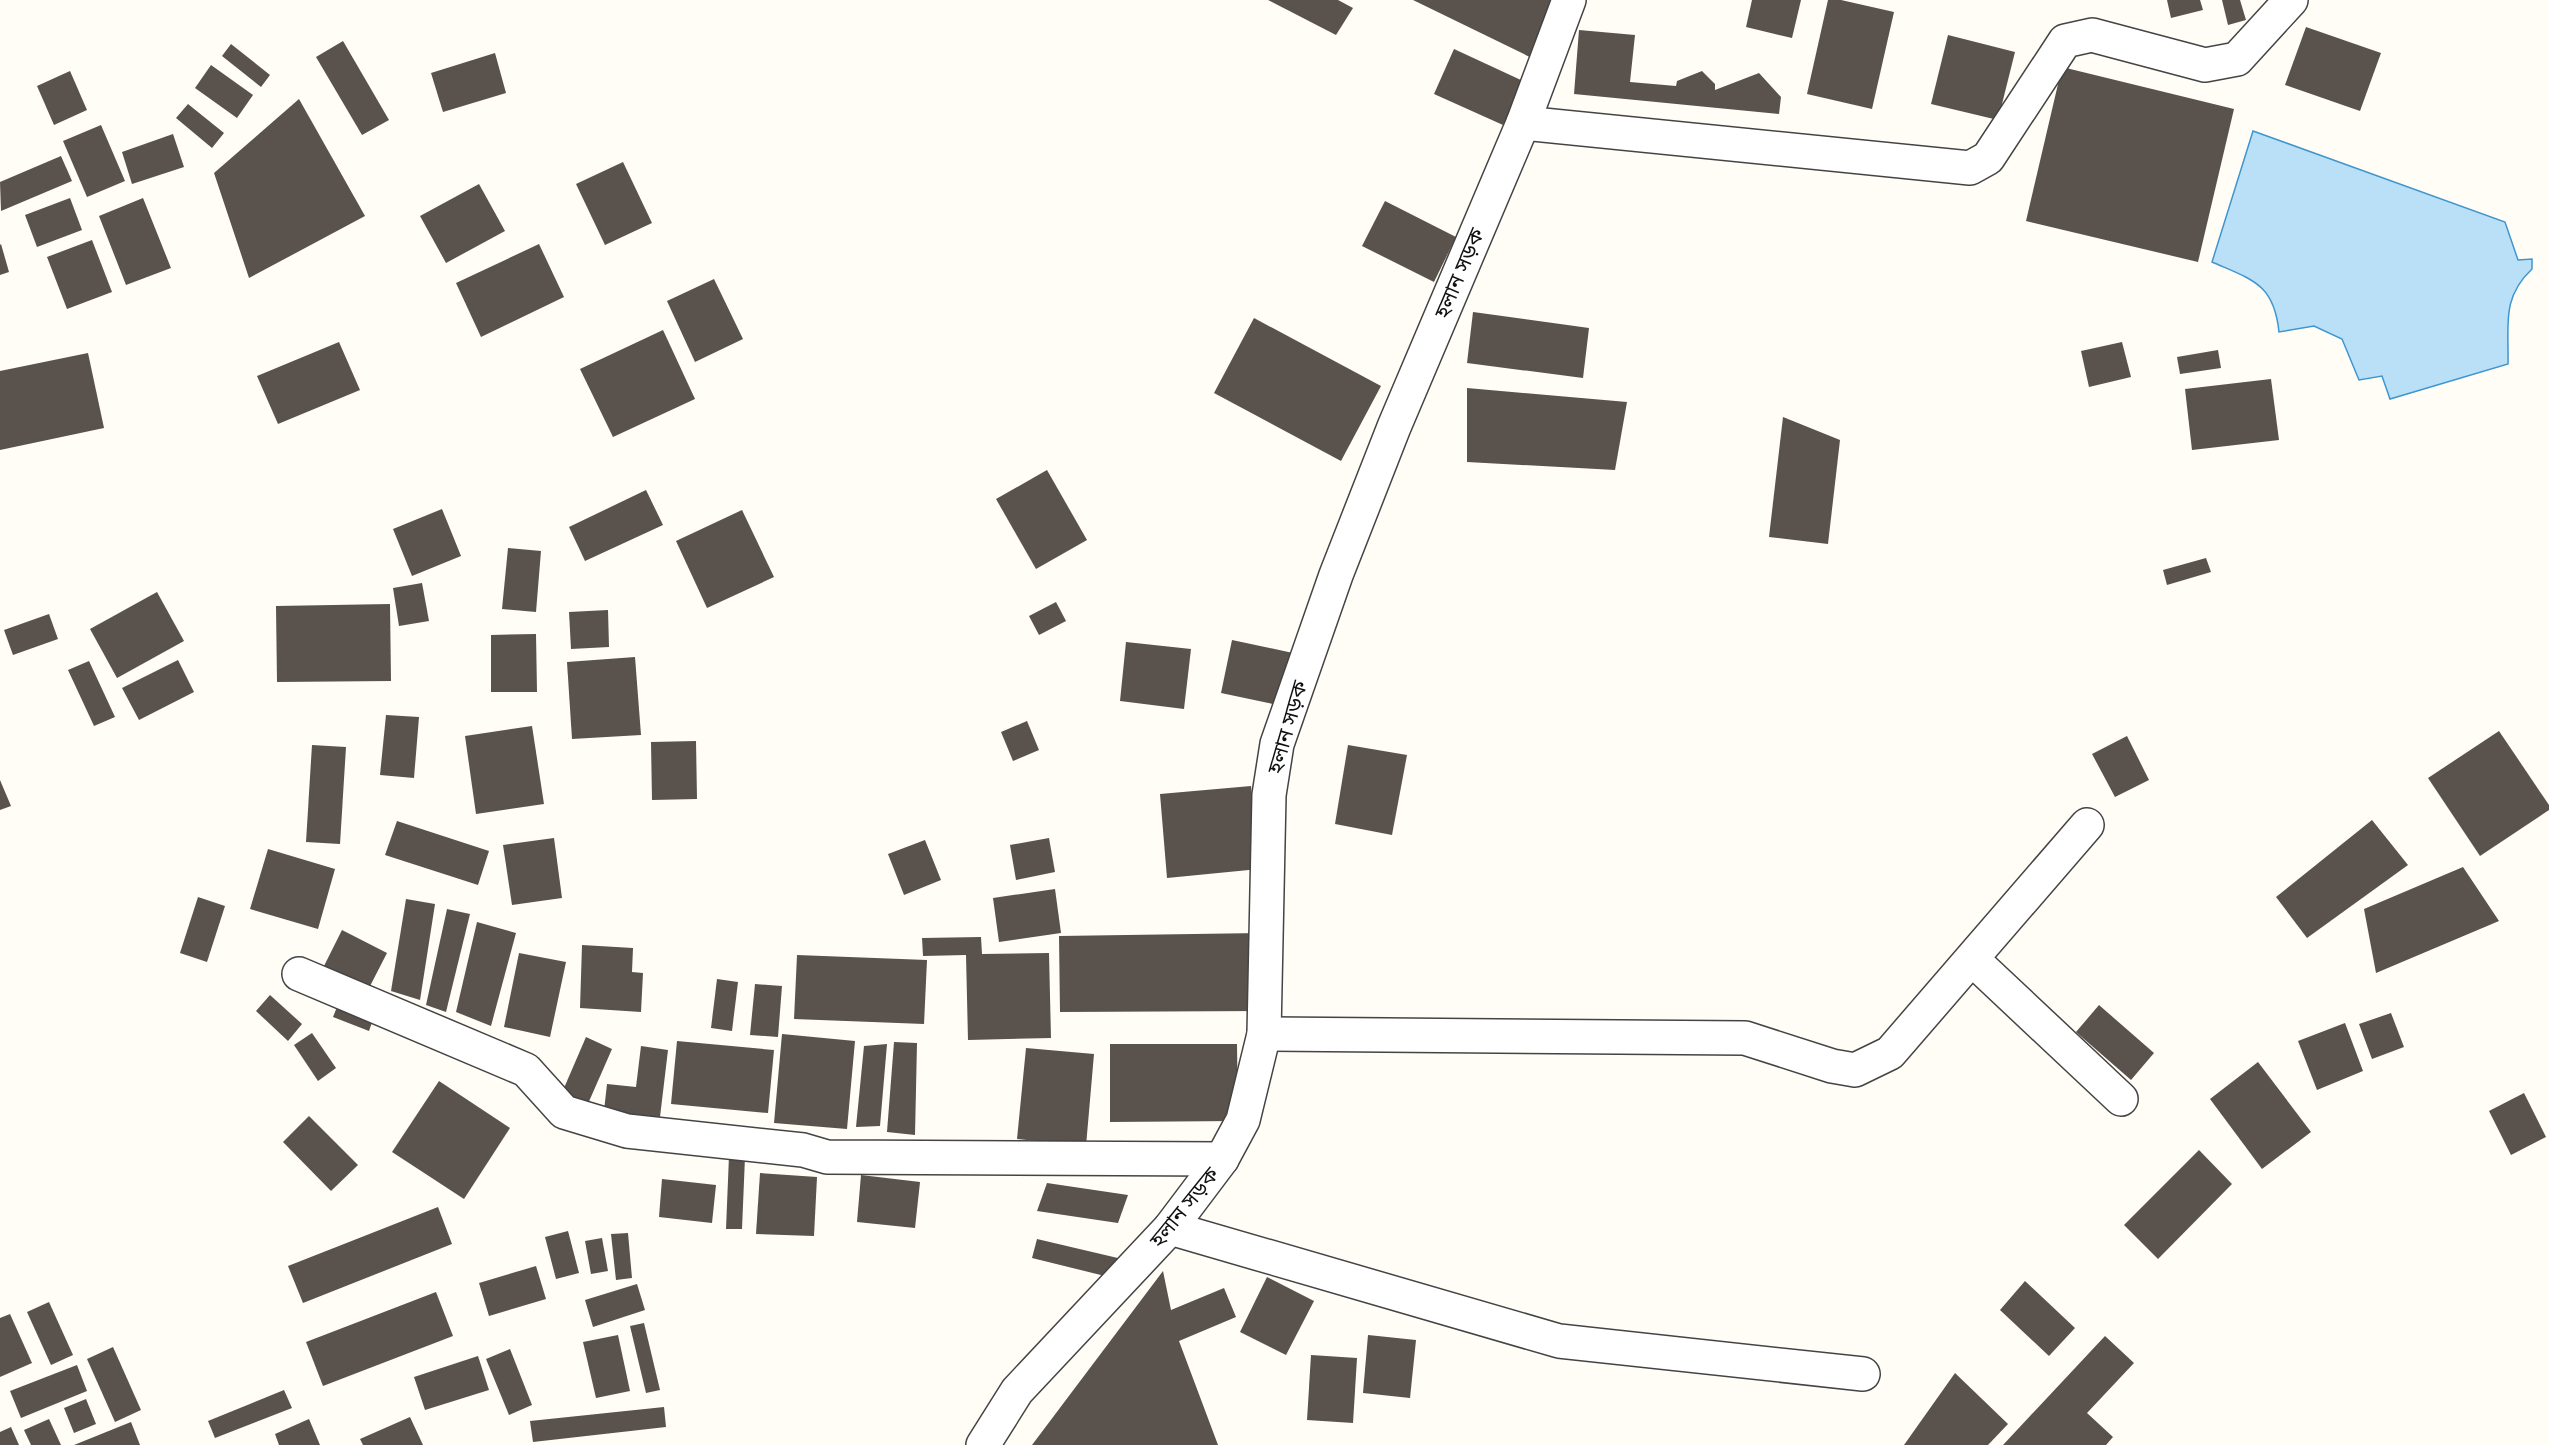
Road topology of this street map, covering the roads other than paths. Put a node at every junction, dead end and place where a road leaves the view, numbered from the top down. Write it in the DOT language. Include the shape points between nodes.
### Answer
graph roads {
  1 [pos="1569,0"];
  2 [pos="2291,0"];
  3 [pos="1523,123"];
  4 [pos="2087,825"];
  5 [pos="1972,960"];
  6 [pos="300,974"];
  7 [pos="1264,1034"];
  8 [pos="2121,1099"];
  9 [pos="1222,1159"];
  10 [pos="1170,1228"];
  11 [pos="1863,1374"];
  12 [pos="983,1445"];
  1 -- 3 [label="street, হলান সড়ক"];
  2 -- 3 [label="street" via="2237,59 2205,65 2092,35 2065,41 1988,158 1970,168"];
  3 -- 7 [label="street, হলান সড়ক" via="1394,427 1336,575 1278,744 1269,795"];
  4 -- 5 [label="street"];
  5 -- 7 [label="street" via="1890,1053 1856,1070 1745,1038"];
  5 -- 8 [label="street"];
  6 -- 9 [label="street" via="526,1070 564,1112 627,1131 803,1150 827,1157"];
  7 -- 9 [label="street, হলান সড়ক" via="1243,1120"];
  9 -- 10 [label="street, হলান সড়ক"];
  10 -- 11 [label="street" via="1559,1341"];
  10 -- 12 [label="street, হলান সড়ক" via="1017,1391"];
}
